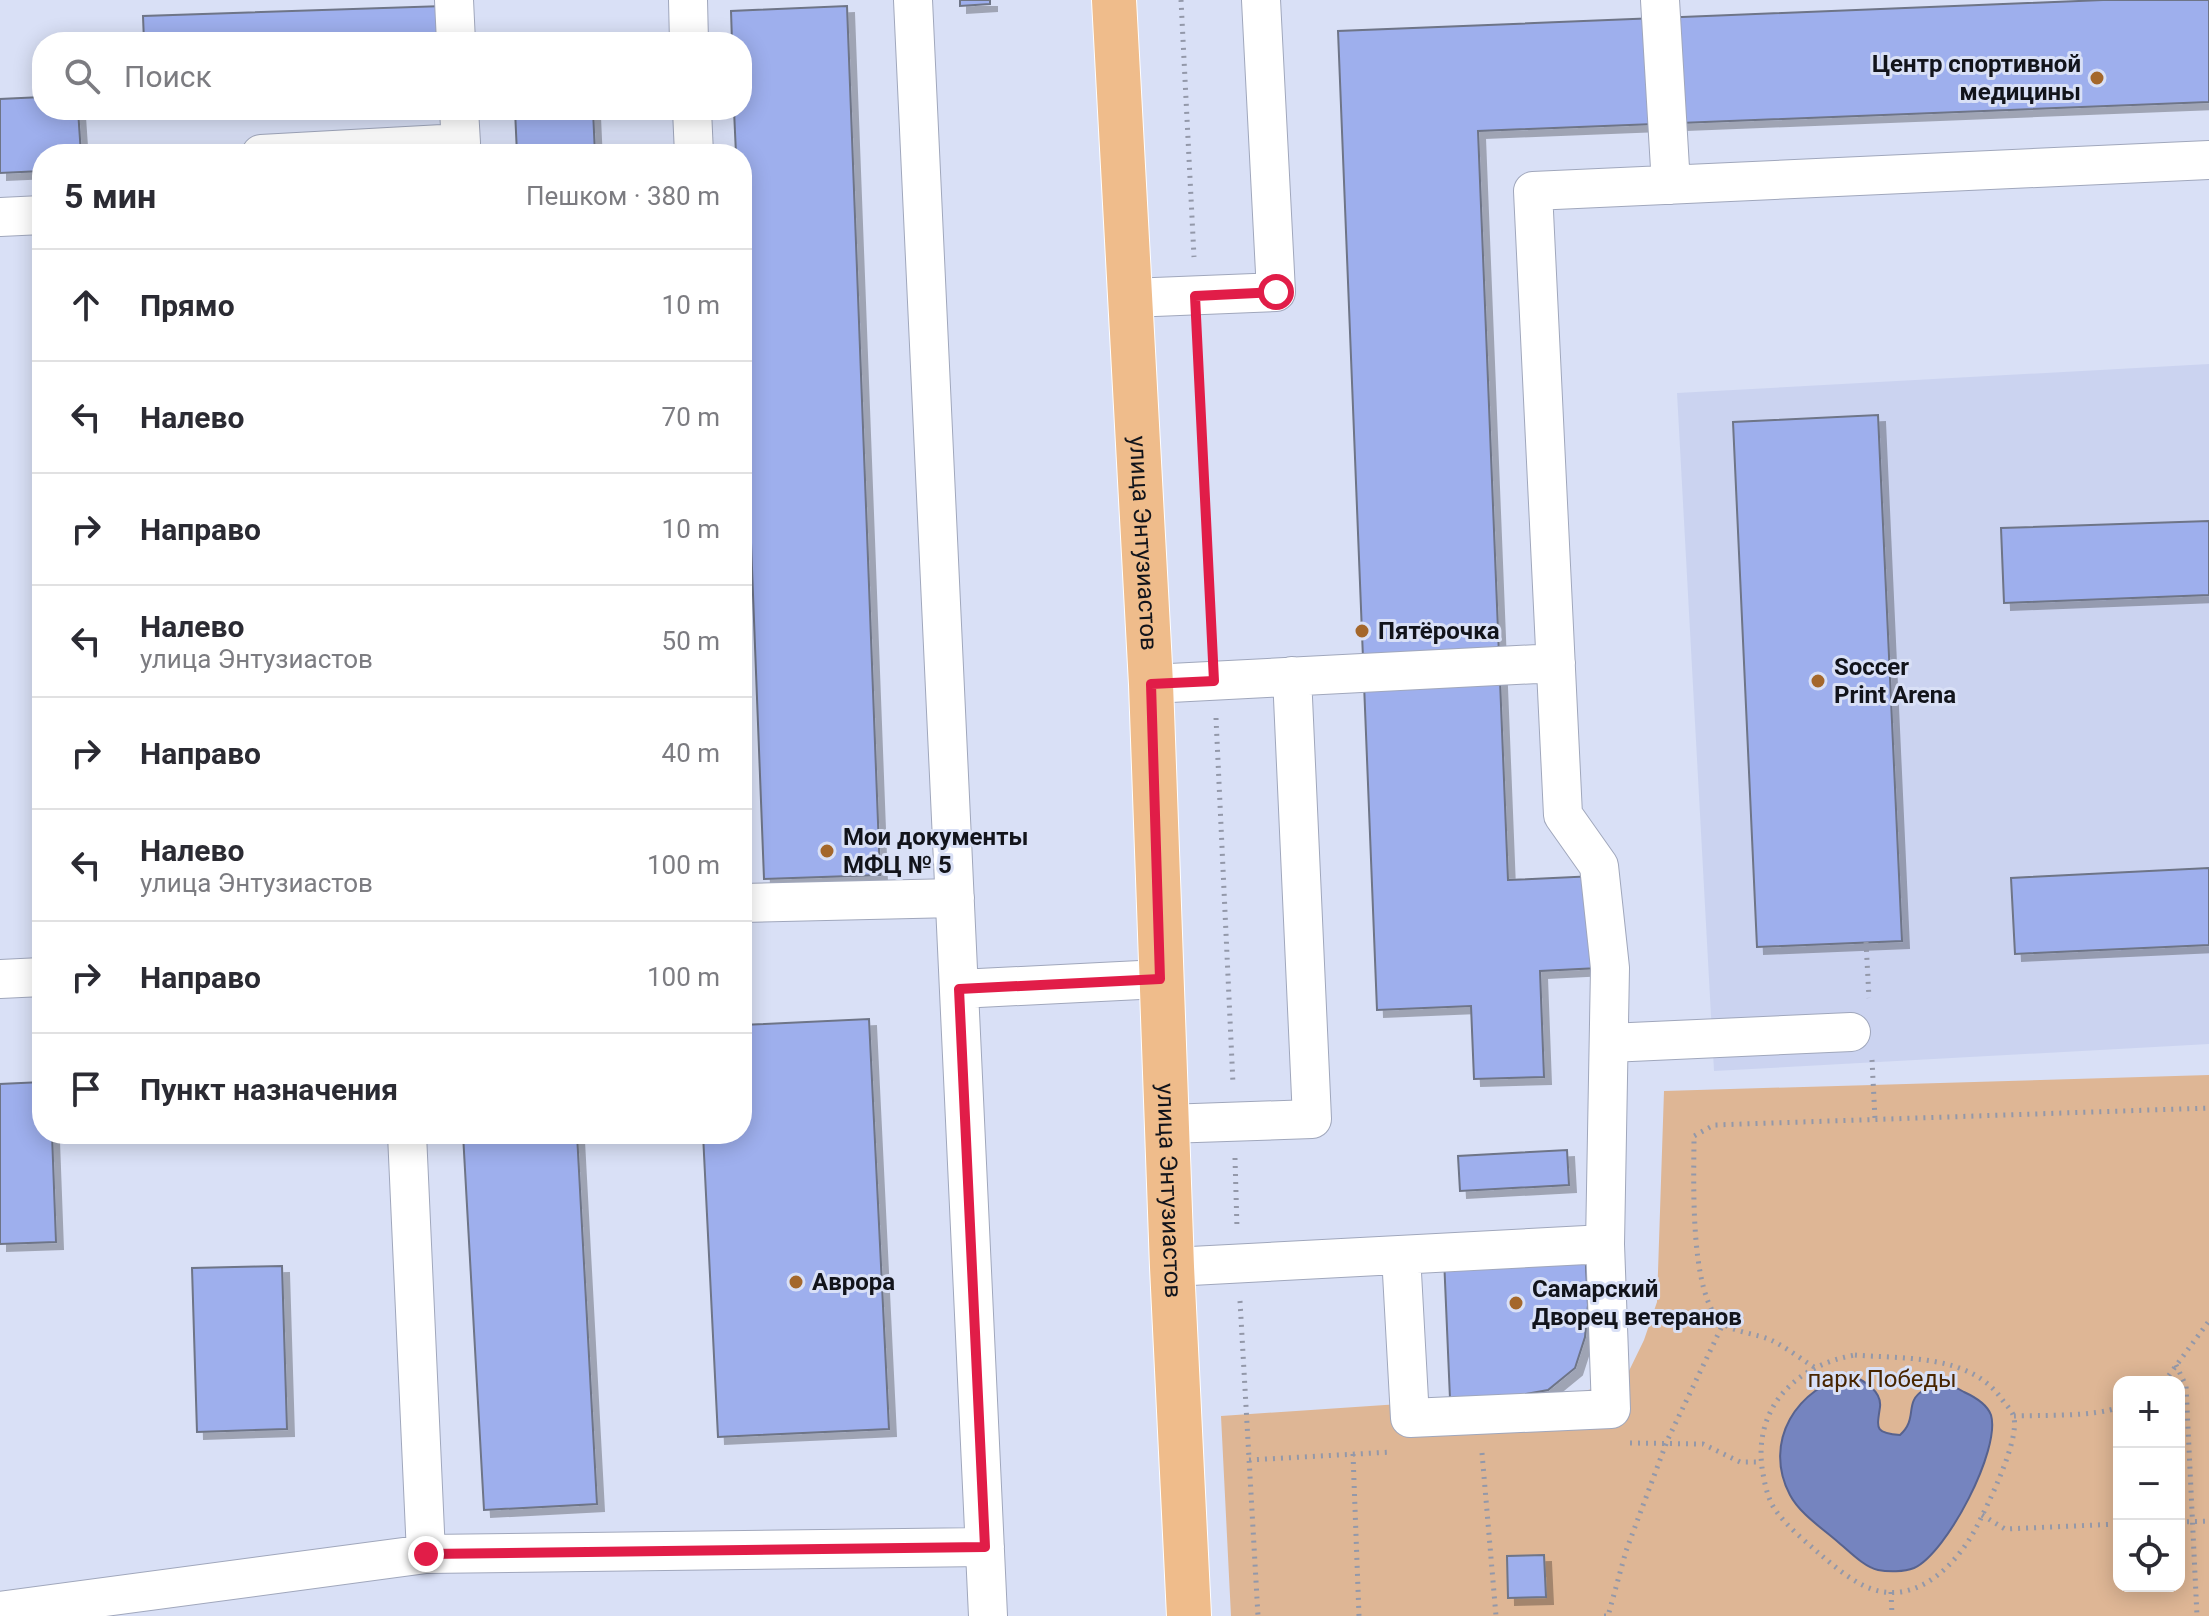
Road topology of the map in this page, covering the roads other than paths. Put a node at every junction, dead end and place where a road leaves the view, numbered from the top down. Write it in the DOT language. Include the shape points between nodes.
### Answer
graph roads {
  1 [pos="454,0"];
  2 [pos="688,0"];
  3 [pos="913,0"];
  4 [pos="1114,0"];
  5 [pos="1261,0"];
  6 [pos="1660,0"];
  7 [pos="456,32"];
  8 [pos="689,32"];
  9 [pos="692,120"];
  10 [pos="461,136"];
  11 [pos="372,144"];
  12 [pos="694,144"];
  13 [pos="2209,160"];
  14 [pos="1671,185"];
  15 [pos="32,215"];
  16 [pos="0,217"];
  17 [pos="1130,298"];
  18 [pos="1556,663"];
  19 [pos="1292,676"];
  20 [pos="1151,684"];
  21 [pos="955,898"];
  22 [pos="752,903"];
  23 [pos="32,977"];
  24 [pos="0,979"];
  25 [pos="1160,979"];
  26 [pos="959,989"];
  27 [pos="1851,1032"];
  28 [pos="1609,1043"];
  29 [pos="1166,1124"];
  30 [pos="407,1144"];
  31 [pos="1605,1244"];
  32 [pos="1401,1255"];
  33 [pos="1172,1267"];
  34 [pos="985,1547"];
  35 [pos="426,1554"];
  36 [pos="0,1611"];
  37 [pos="988,1616"];
  38 [pos="1189,1616"];
  1 -- 7 [label="street"];
  2 -- 8 [label="street"];
  3 -- 21 [label="street"];
  4 -- 17 [label="main road, улица Энтузиастов"];
  5 -- 17 [label="street" via="1276,292"];
  6 -- 14 [label="street"];
  9 -- 12 [label="street"];
  10 -- 11 [label="street"];
  13 -- 14 [label="street"];
  14 -- 18 [label="street" via="1533,191"];
  15 -- 16 [label="street"];
  17 -- 20 [label="main road, улица Энтузиастов"];
  18 -- 19 [label="street"];
  18 -- 28 [label="street" via="1563,815 1599,866 1610,968"];
  19 -- 20 [label="street"];
  19 -- 29 [label="street" via="1312,1119"];
  20 -- 25 [label="main road, улица Энтузиастов"];
  21 -- 22 [label="street"];
  21 -- 26 [label="street"];
  23 -- 24 [label="street"];
  25 -- 26 [label="street"];
  25 -- 29 [label="main road, улица Энтузиастов"];
  26 -- 34 [label="street"];
  27 -- 28 [label="street"];
  28 -- 31 [label="street"];
  29 -- 33 [label="main road, улица Энтузиастов"];
  30 -- 35 [label="street"];
  31 -- 32 [label="street"];
  31 -- 32 [label="street" via="1611,1409 1410,1418"];
  32 -- 33 [label="street"];
  33 -- 38 [label="main road, улица Энтузиастов"];
  34 -- 35 [label="street"];
  34 -- 37 [label="street"];
  35 -- 36 [label="street"];
}
